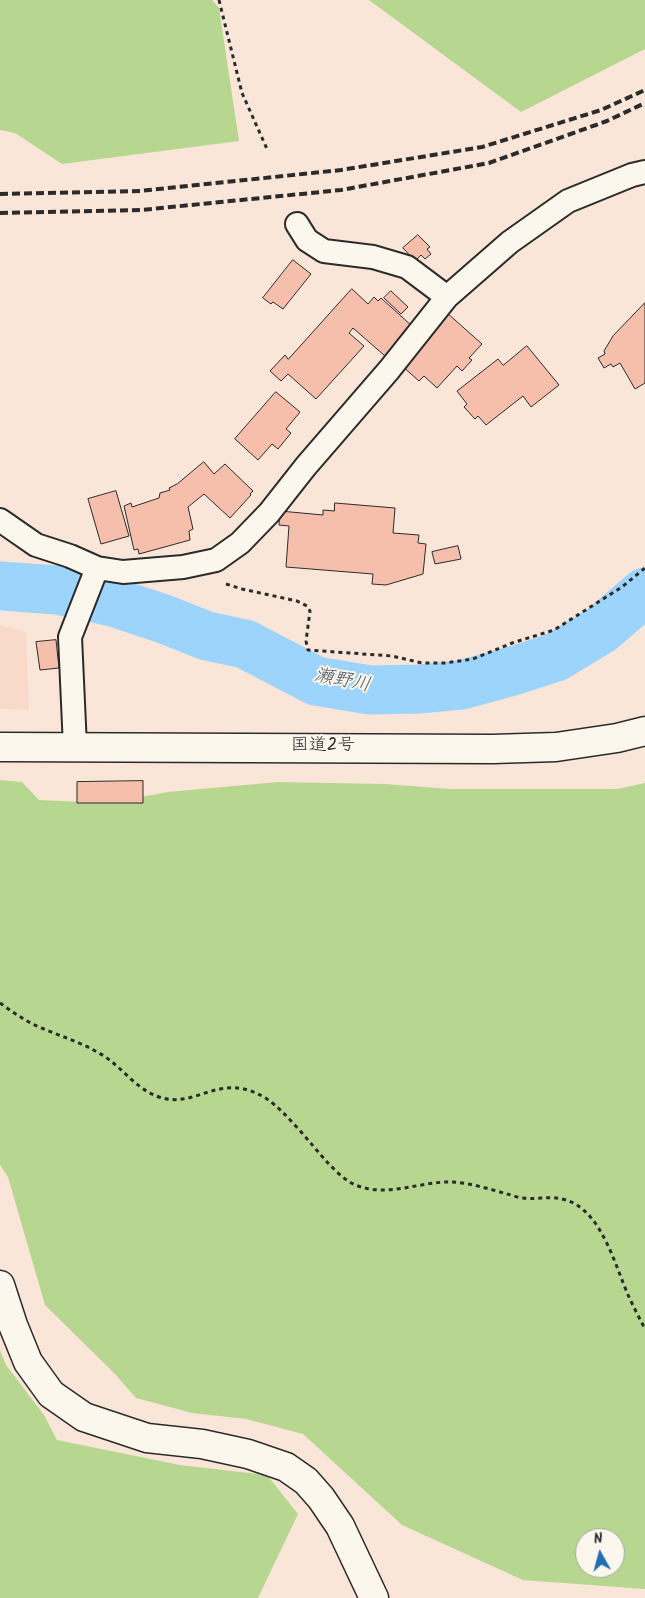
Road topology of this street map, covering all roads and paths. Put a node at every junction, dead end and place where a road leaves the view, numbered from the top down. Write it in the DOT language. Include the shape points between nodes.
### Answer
graph roads {
  1 [pos="219,0"];
  2 [pos="267,149"];
  3 [pos="645,172"];
  4 [pos="297,224"];
  5 [pos="447,297"];
  6 [pos="0,520"];
  7 [pos="198,564"];
  8 [pos="645,568"];
  9 [pos="94,576"];
  10 [pos="645,731"];
  11 [pos="75,746"];
  12 [pos="0,747"];
  13 [pos="0,1003"];
  14 [pos="0,1285"];
  15 [pos="645,1329"];
  16 [pos="374,1598"];
  1 -- 2 [label="path" via="242,93"];
  3 -- 5 [label="street" via="568,201 510,242"];
  4 -- 5 [label="street" via="307,240 324,251 374,257 407,268"];
  5 -- 7 [label="street" via="269,513 232,549 216,560"];
  6 -- 9 [label="street" via="36,545 70,556"];
  7 -- 8 [label="path" via="210,578 307,606 310,612 308,650 392,656 445,664 473,659 554,630 622,587"];
  7 -- 9 [label="street"];
  9 -- 11 [label="street" via="70,637"];
  10 -- 11 [label="main road, 国道2号" via="556,747 493,749"];
  11 -- 12 [label="main road, 国道2号"];
  13 -- 15 [label="path" via="43,1029 101,1053 142,1089 160,1098 173,1100 226,1087 244,1088 267,1099 340,1176 357,1186 383,1190 449,1182 523,1198 551,1196 568,1200 582,1208 599,1228"];
  14 -- 16 [label="main road" via="28,1362 51,1394 84,1417 147,1438 202,1444 248,1454 286,1467 306,1481 340,1526"];
}
